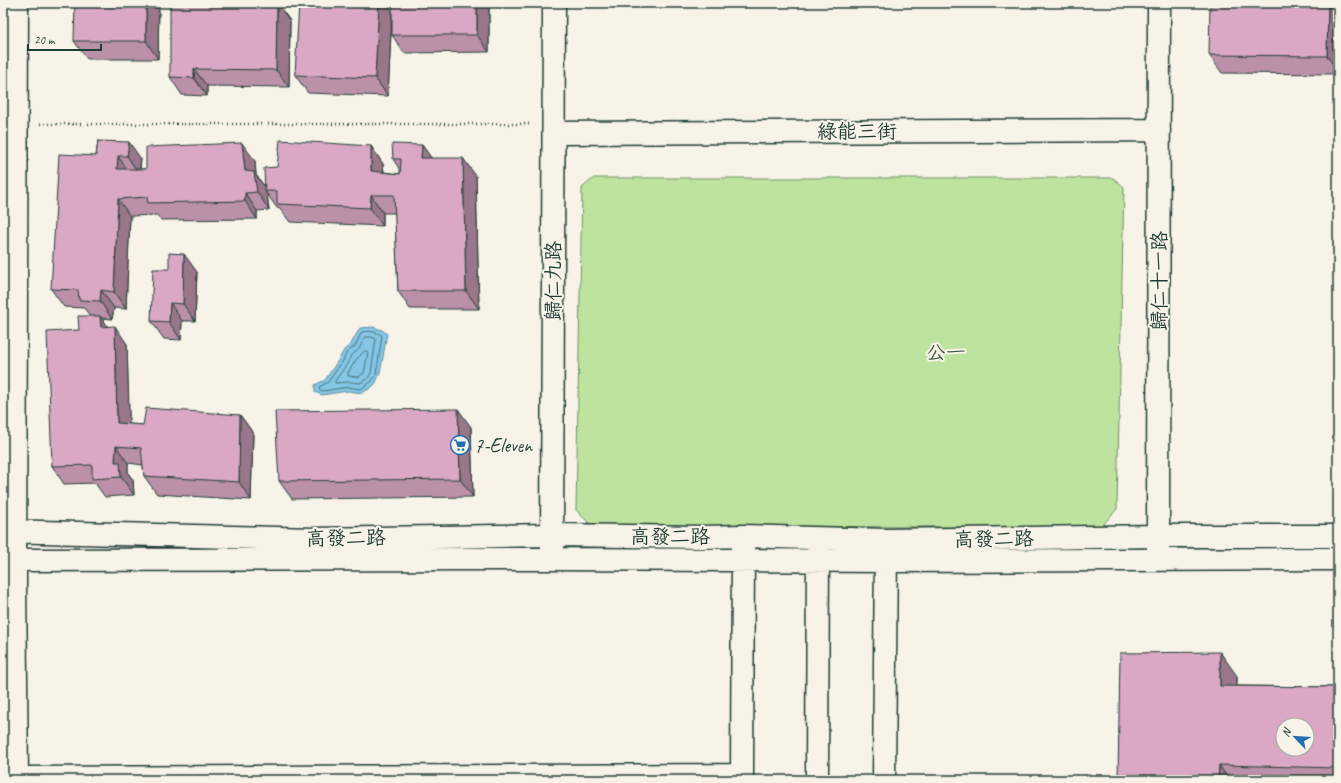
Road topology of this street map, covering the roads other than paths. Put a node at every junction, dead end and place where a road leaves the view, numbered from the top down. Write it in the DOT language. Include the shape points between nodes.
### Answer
graph roads {
  1 [pos="17,3"];
  2 [pos="554,3"];
  3 [pos="1159,3"];
  4 [pos="545,128"];
  5 [pos="1159,130"];
  6 [pos="9,531"];
  7 [pos="553,535"];
  8 [pos="743,536"];
  9 [pos="1158,536"];
  10 [pos="1338,536"];
  11 [pos="818,538"];
  12 [pos="886,540"];
  13 [pos="552,559"];
  14 [pos="743,559"];
  15 [pos="1157,559"];
  16 [pos="1338,559"];
  17 [pos="9,560"];
  18 [pos="818,560"];
  19 [pos="886,561"];
  20 [pos="742,778"];
  21 [pos="17,779"];
  22 [pos="817,780"];
  23 [pos="884,780"];
  1 -- 6 [label="street"];
  2 -- 4 [label="street, 歸仁九路"];
  3 -- 5 [label="street, 歸仁十一路"];
  4 -- 5 [label="street, 綠能三街"];
  4 -- 7 [label="street, 歸仁九路"];
  5 -- 9 [label="street, 歸仁十一路"];
  6 -- 7 [label="street, 高發二路" via="314,539"];
  6 -- 17 [label="street"];
  7 -- 8 [label="street, 高發二路"];
  7 -- 13 [label="street, 歸仁九路"];
  8 -- 11 [label="street, 高發二路"];
  8 -- 14 [label="street"];
  9 -- 10 [label="street, 高發二路"];
  9 -- 12 [label="street, 高發二路"];
  9 -- 15 [label="street, 歸仁十一路"];
  11 -- 12 [label="street, 高發二路"];
  11 -- 18 [label="street"];
  12 -- 19 [label="street"];
  13 -- 14 [label="street, 高發二路"];
  13 -- 17 [label="street, 高發二路"];
  14 -- 18 [label="street, 高發二路"];
  14 -- 20 [label="street"];
  15 -- 16 [label="street, 高發二路"];
  15 -- 19 [label="street, 高發二路"];
  17 -- 21 [label="street"];
  18 -- 19 [label="street, 高發二路"];
  18 -- 22 [label="street"];
  19 -- 23 [label="street"];
  20 -- 21 [label="street"];
}
